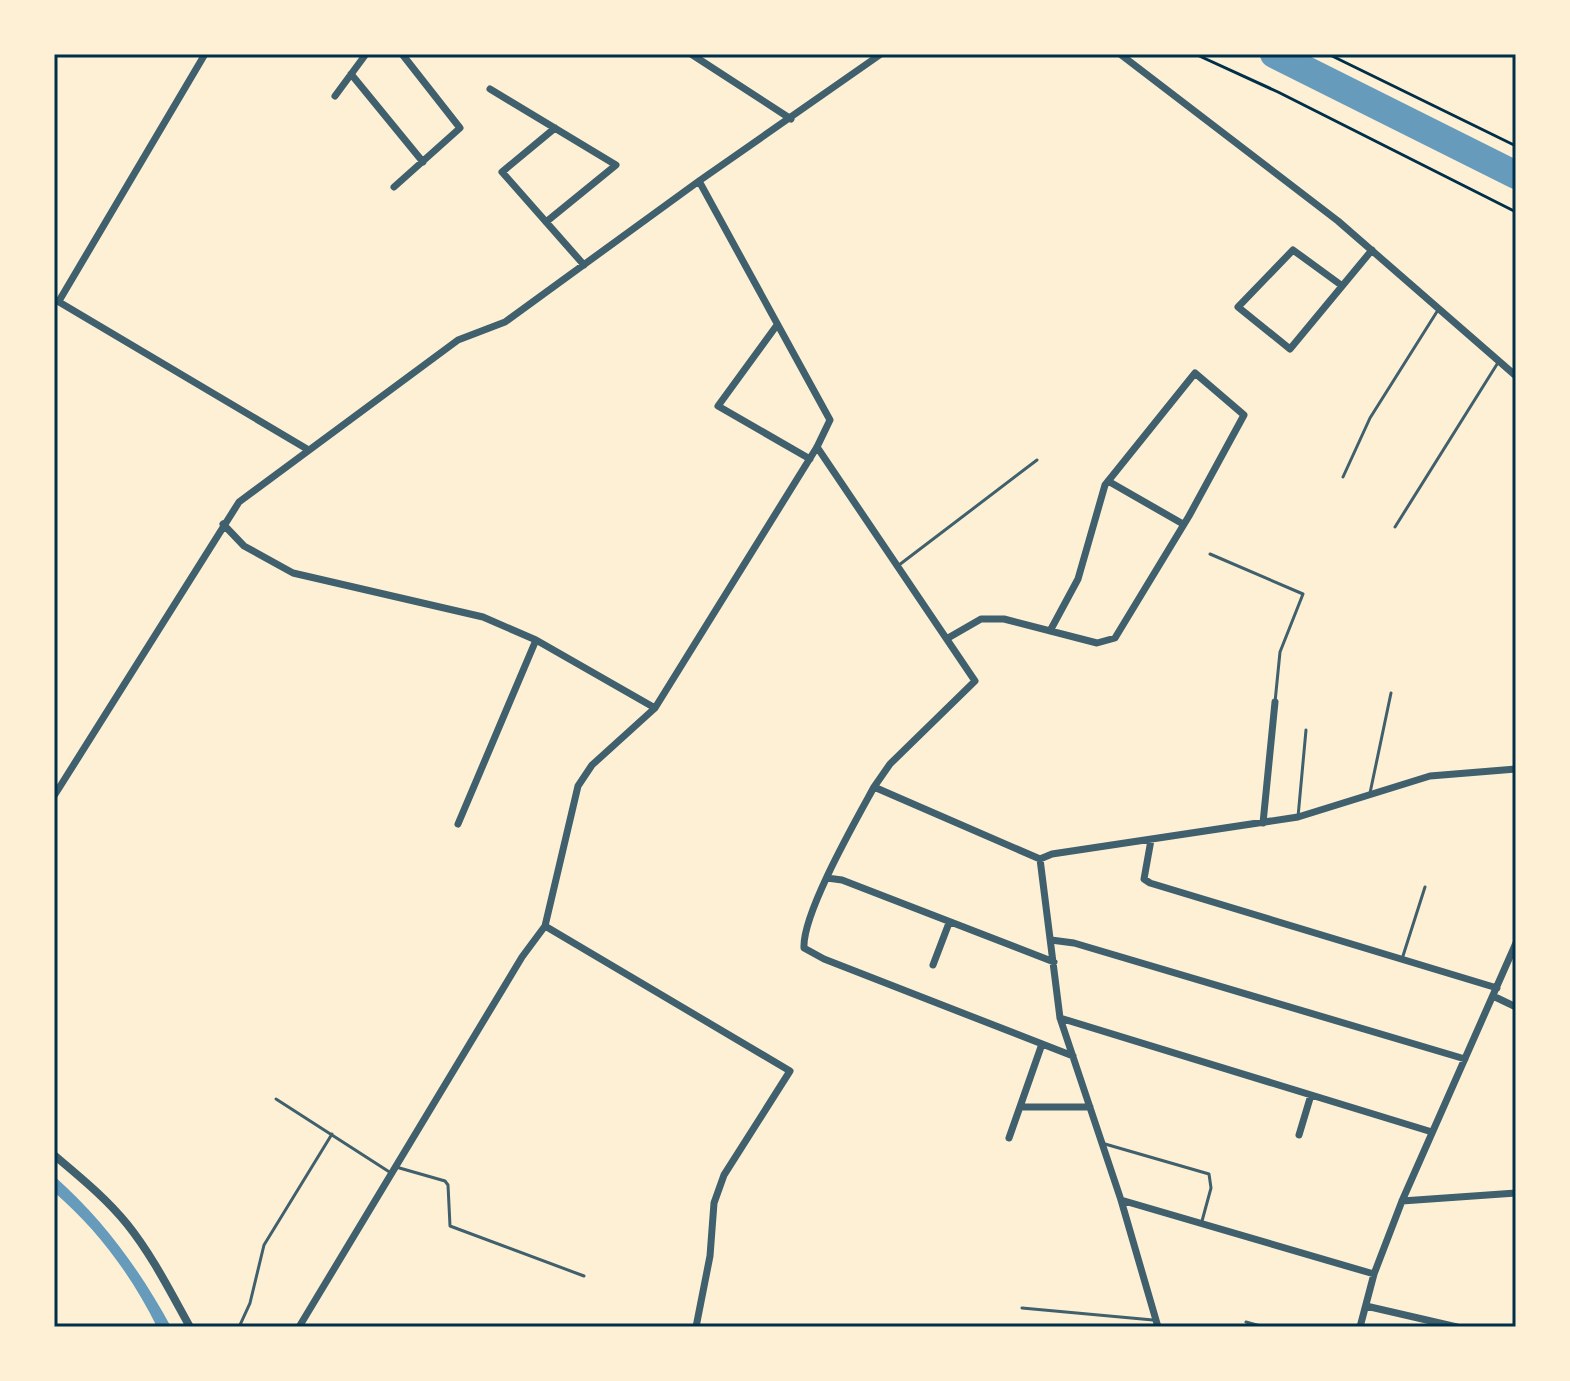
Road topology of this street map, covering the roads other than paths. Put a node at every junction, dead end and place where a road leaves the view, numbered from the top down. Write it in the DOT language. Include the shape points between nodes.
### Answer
graph roads {
  1 [pos="205,54"];
  2 [pos="366,54"];
  3 [pos="402,54"];
  4 [pos="691,54"];
  5 [pos="881,54"];
  6 [pos="1120,54"];
  7 [pos="351,74"];
  8 [pos="490,89"];
  9 [pos="335,96"];
  10 [pos="791,119"];
  11 [pos="555,128"];
  12 [pos="423,162"];
  13 [pos="699,181"];
  14 [pos="394,187"];
  15 [pos="546,222"];
  16 [pos="1372,250"];
  17 [pos="584,265"];
  18 [pos="1341,285"];
  19 [pos="56,300"];
  20 [pos="1440,307"];
  21 [pos="777,325"];
  22 [pos="1499,360"];
  23 [pos="1516,376"];
  24 [pos="817,447"];
  25 [pos="307,449"];
  26 [pos="810,459"];
  27 [pos="1037,460"];
  28 [pos="1343,477"];
  29 [pos="1108,481"];
  30 [pos="223,524"];
  31 [pos="1183,524"];
  32 [pos="1395,527"];
  33 [pos="1210,554"];
  34 [pos="896,567"];
  35 [pos="1050,631"];
  36 [pos="948,638"];
  37 [pos="536,640"];
  38 [pos="1391,693"];
  39 [pos="1275,702"];
  40 [pos="655,708"];
  41 [pos="1306,730"];
  42 [pos="1516,769"];
  43 [pos="874,787"];
  44 [pos="54,796"];
  45 [pos="1370,797"];
  46 [pos="1298,817"];
  47 [pos="1263,823"];
  48 [pos="458,824"];
  49 [pos="1151,840"];
  50 [pos="1040,859"];
  51 [pos="827,878"];
  52 [pos="1425,887"];
  53 [pos="949,923"];
  54 [pos="545,926"];
  55 [pos="1051,940"];
  56 [pos="1516,943"];
  57 [pos="1402,959"];
  58 [pos="1054,962"];
  59 [pos="933,965"];
  60 [pos="1497,988"];
  61 [pos="1493,996"];
  62 [pos="1516,1007"];
  63 [pos="1060,1018"];
  64 [pos="1042,1044"];
  65 [pos="1073,1056"];
  66 [pos="1465,1059"];
  67 [pos="1311,1095"];
  68 [pos="276,1099"];
  69 [pos="1020,1107"];
  70 [pos="1090,1107"];
  71 [pos="1432,1132"];
  72 [pos="332,1134"];
  73 [pos="1299,1135"];
  74 [pos="1009,1138"];
  75 [pos="1102,1143"];
  76 [pos="54,1155"];
  77 [pos="394,1170"];
  78 [pos="1516,1193"];
  79 [pos="1121,1200"];
  80 [pos="1402,1201"];
  81 [pos="1201,1223"];
  82 [pos="1374,1274"];
  83 [pos="584,1276"];
  84 [pos="1366,1306"];
  85 [pos="1022,1308"];
  86 [pos="1246,1322"];
  87 [pos="1157,1324"];
  88 [pos="190,1327"];
  89 [pos="239,1327"];
  90 [pos="299,1327"];
  91 [pos="696,1327"];
  92 [pos="1264,1327"];
  93 [pos="1360,1327"];
  94 [pos="1457,1327"];
  1 -- 19 [label="street"];
  2 -- 7 [label="street"];
  3 -- 12 [label="street" via="460,128"];
  4 -- 10 [label="street"];
  5 -- 10 [label="street"];
  6 -- 16 [label="street"];
  7 -- 9 [label="street"];
  7 -- 12 [label="street"];
  8 -- 11 [label="street"];
  10 -- 13 [label="street"];
  11 -- 15 [label="street" via="502,172"];
  11 -- 15 [label="street" via="616,165"];
  12 -- 14 [label="street"];
  13 -- 17 [label="street"];
  13 -- 21 [label="street"];
  15 -- 17 [label="street"];
  16 -- 18 [label="street"];
  16 -- 20 [label="street"];
  17 -- 25 [label="street" via="505,322 458,340"];
  18 -- 18 [label="street" via="1290,349 1238,307 1293,250"];
  19 -- 25 [label="street"];
  20 -- 22 [label="street"];
  20 -- 28 [label="lane" via="1370,418"];
  21 -- 24 [label="street" via="830,420"];
  21 -- 26 [label="street" via="718,406"];
  22 -- 23 [label="street"];
  22 -- 32 [label="lane"];
  24 -- 26 [label="street"];
  24 -- 34 [label="street"];
  25 -- 30 [label="street" via="239,502"];
  26 -- 40 [label="street"];
  27 -- 34 [label="lane"];
  29 -- 31 [label="street"];
  29 -- 31 [label="street" via="1195,373 1244,415"];
  29 -- 35 [label="street" via="1078,579"];
  30 -- 37 [label="street" via="244,546 293,573 483,617"];
  30 -- 44 [label="street"];
  31 -- 35 [label="street" via="1115,638 1097,643"];
  33 -- 39 [label="lane" via="1303,594 1280,652"];
  34 -- 36 [label="street"];
  35 -- 36 [label="street" via="981,619"];
  36 -- 43 [label="street" via="975,681 890,764"];
  37 -- 40 [label="street"];
  37 -- 48 [label="street"];
  38 -- 45 [label="lane"];
  39 -- 47 [label="street"];
  40 -- 54 [label="street" via="592,765 578,786"];
  41 -- 46 [label="lane"];
  42 -- 45 [label="street" via="1430,776"];
  43 -- 50 [label="street"];
  43 -- 51 [label="street"];
  45 -- 46 [label="street"];
  46 -- 47 [label="street"];
  47 -- 49 [label="street"];
  49 -- 50 [label="street"];
  49 -- 57 [label="street" via="1144,879 1150,883"];
  50 -- 55 [label="street"];
  51 -- 53 [label="street"];
  51 -- 64 [label="street" via="803,935 804,948"];
  52 -- 57 [label="lane"];
  53 -- 58 [label="street"];
  53 -- 59 [label="street"];
  54 -- 77 [label="street"];
  54 -- 91 [label="street" via="790,1071 724,1175 714,1203"];
  55 -- 58 [label="street"];
  55 -- 66 [label="street"];
  56 -- 60 [label="street"];
  57 -- 60 [label="street"];
  58 -- 63 [label="street"];
  60 -- 61 [label="street"];
  61 -- 62 [label="street"];
  61 -- 66 [label="street"];
  63 -- 65 [label="street"];
  63 -- 67 [label="street"];
  64 -- 65 [label="street"];
  64 -- 69 [label="street"];
  65 -- 70 [label="street"];
  66 -- 71 [label="street"];
  67 -- 71 [label="street"];
  67 -- 73 [label="street"];
  68 -- 72 [label="lane"];
  69 -- 70 [label="street"];
  69 -- 74 [label="street"];
  70 -- 75 [label="street"];
  71 -- 80 [label="street"];
  72 -- 77 [label="lane"];
  72 -- 89 [label="lane" via="264,1245"];
  75 -- 79 [label="street"];
  75 -- 81 [label="lane" via="1209,1174 1211,1188"];
  76 -- 88 [label="street" via="128,1225"];
  77 -- 83 [label="lane" via="445,1181 450,1226"];
  77 -- 90 [label="street"];
  78 -- 80 [label="street"];
  79 -- 81 [label="street"];
  79 -- 87 [label="street"];
  80 -- 82 [label="street"];
  81 -- 82 [label="street"];
  82 -- 84 [label="street"];
  84 -- 93 [label="street"];
  84 -- 94 [label="street"];
  85 -- 87 [label="lane"];
  86 -- 92 [label="lane"];
}
